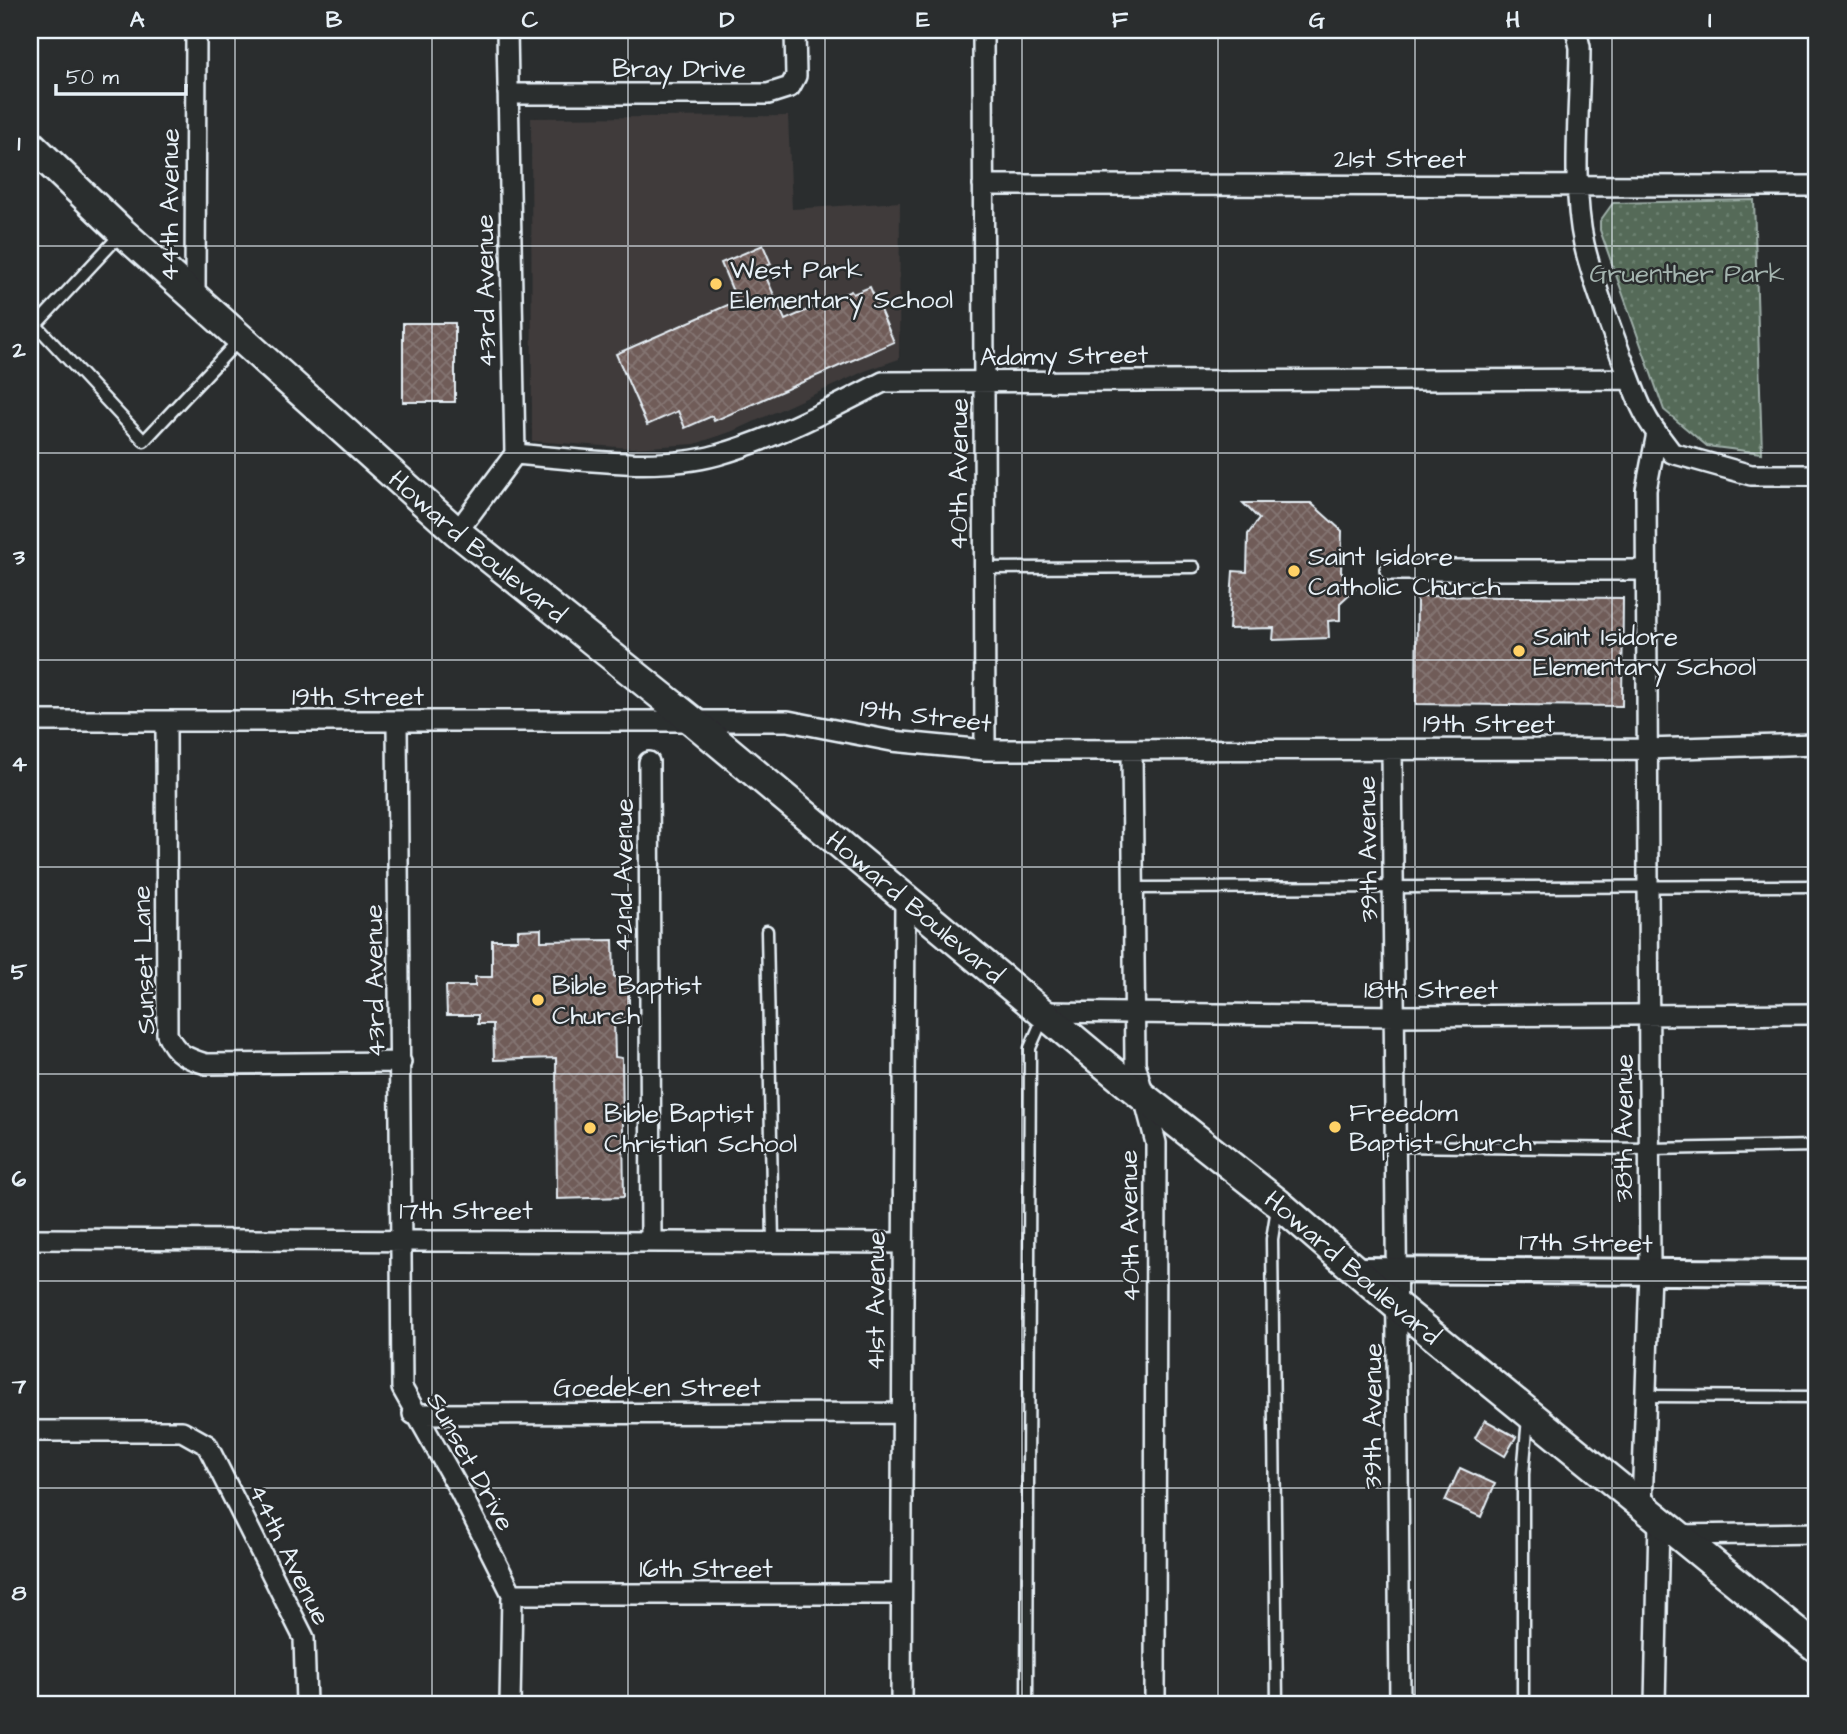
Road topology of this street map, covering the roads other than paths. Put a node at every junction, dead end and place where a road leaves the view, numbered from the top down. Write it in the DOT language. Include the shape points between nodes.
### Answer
graph roads {
  1 [pos="196,30"];
  2 [pos="507,30"];
  3 [pos="796,30"];
  4 [pos="983,30"];
  5 [pos="1576,30"];
  6 [pos="508,94"];
  7 [pos="30,144"];
  8 [pos="983,184"];
  9 [pos="1579,184"];
  10 [pos="1817,186"];
  11 [pos="122,232"];
  12 [pos="195,297"];
  13 [pos="241,338"];
  14 [pos="1630,379"];
  15 [pos="984,382"];
  16 [pos="1657,433"];
  17 [pos="515,454"];
  18 [pos="1817,475"];
  19 [pos="457,532"];
  20 [pos="1194,567"];
  21 [pos="984,568"];
  22 [pos="1390,570"];
  23 [pos="1646,570"];
  24 [pos="30,721"];
  25 [pos="166,722"];
  26 [pos="694,722"];
  27 [pos="397,723"];
  28 [pos="1817,744"];
  29 [pos="1392,749"];
  30 [pos="1646,749"];
  31 [pos="985,750"];
  32 [pos="1132,750"];
  33 [pos="649,762"];
  34 [pos="1648,886"];
  35 [pos="1817,886"];
  36 [pos="1132,888"];
  37 [pos="1393,888"];
  38 [pos="905,897"];
  39 [pos="767,931"];
  40 [pos="1045,1012"];
  41 [pos="1649,1014"];
  42 [pos="1817,1014"];
  43 [pos="1134,1015"];
  44 [pos="1395,1016"];
  45 [pos="401,1062"];
  46 [pos="1141,1095"];
  47 [pos="1396,1146"];
  48 [pos="1817,1146"];
  49 [pos="1649,1149"];
  50 [pos="1278,1203"];
  51 [pos="30,1239"];
  52 [pos="402,1240"];
  53 [pos="651,1241"];
  54 [pos="773,1242"];
  55 [pos="901,1242"];
  56 [pos="1397,1269"];
  57 [pos="1355,1270"];
  58 [pos="1650,1272"];
  59 [pos="1817,1273"];
  60 [pos="1397,1306"];
  61 [pos="1646,1396"];
  62 [pos="1817,1397"];
  63 [pos="1528,1412"];
  64 [pos="901,1413"];
  65 [pos="413,1414"];
  66 [pos="30,1431"];
  67 [pos="1659,1521"];
  68 [pos="1817,1533"];
  69 [pos="512,1594"];
  70 [pos="901,1594"];
  71 [pos="1817,1648"];
  72 [pos="306,1704"];
  73 [pos="510,1704"];
  74 [pos="901,1704"];
  75 [pos="1027,1704"];
  76 [pos="1155,1704"];
  77 [pos="1277,1704"];
  78 [pos="1400,1704"];
  79 [pos="1522,1704"];
  80 [pos="1655,1704"];
  1 -- 12 [label="street, 44th Avenue"];
  2 -- 6 [label="street, 43rd Avenue"];
  3 -- 6 [label="street, Bray Drive" via="796,76 790,87 768,93"];
  4 -- 8 [label="street, 40th Avenue"];
  5 -- 9 [label="street" via="1580,47"];
  6 -- 17 [label="street, 43rd Avenue"];
  7 -- 11 [label="main road, Howard Boulevard"];
  8 -- 9 [label="street, 21st Street"];
  8 -- 15 [label="street, 40th Avenue"];
  9 -- 10 [label="street, 21st Street"];
  9 -- 14 [label="street" via="1584,242"];
  11 -- 12 [label="main road, Howard Boulevard"];
  11 -- 13 [label="lane" via="36,325 144,441"];
  12 -- 13 [label="main road, Howard Boulevard"];
  13 -- 19 [label="main road, Howard Boulevard"];
  14 -- 15 [label="street, Adamy Street"];
  14 -- 16 [label="street" via="1645,418"];
  15 -- 17 [label="street, Adamy Street" via="883,382 797,425 716,456 637,464"];
  15 -- 21 [label="street, 40th Avenue"];
  16 -- 18 [label="street" via="1672,453 1751,475"];
  16 -- 23 [label="street, 38th Avenue" via="1646,490"];
  17 -- 19 [label="street"];
  19 -- 26 [label="main road, Howard Boulevard"];
  20 -- 21 [label="lane"];
  21 -- 31 [label="street, 40th Avenue"];
  22 -- 23 [label="street"];
  23 -- 30 [label="street, 38th Avenue"];
  24 -- 25 [label="street, 19th Street"];
  25 -- 27 [label="street, 19th Street"];
  25 -- 45 [label="street, Sunset Lane" via="167,1034 173,1048 184,1058 206,1064"];
  26 -- 27 [label="street, 19th Street"];
  26 -- 31 [label="street, 19th Street" via="788,721 892,741"];
  26 -- 38 [label="main road, Howard Boulevard"];
  27 -- 45 [label="street, 43rd Avenue"];
  28 -- 30 [label="street, 19th Street"];
  29 -- 30 [label="street, 19th Street"];
  29 -- 32 [label="street, 19th Street"];
  29 -- 37 [label="street, 39th Avenue"];
  30 -- 34 [label="street, 38th Avenue"];
  31 -- 32 [label="street, 19th Street"];
  32 -- 36 [label="street, 40th Avenue"];
  33 -- 53 [label="street, 42nd Avenue"];
  34 -- 35 [label="lane"];
  34 -- 37 [label="lane"];
  34 -- 41 [label="street, 38th Avenue"];
  36 -- 37 [label="lane"];
  36 -- 43 [label="street, 40th Avenue"];
  37 -- 44 [label="street, 39th Avenue"];
  38 -- 40 [label="main road, Howard Boulevard"];
  38 -- 55 [label="street, 41st Avenue"];
  39 -- 54 [label="lane"];
  40 -- 43 [label="street, 18th Street"];
  40 -- 46 [label="main road, Howard Boulevard"];
  40 -- 75 [label="lane" via="1030,1048"];
  41 -- 42 [label="street, 18th Street"];
  41 -- 44 [label="street, 18th Street"];
  41 -- 49 [label="street, 38th Avenue"];
  43 -- 44 [label="street, 18th Street"];
  43 -- 46 [label="street, 40th Avenue"];
  44 -- 47 [label="street, 39th Avenue"];
  45 -- 52 [label="street, 43rd Avenue"];
  46 -- 50 [label="main road, Howard Boulevard"];
  46 -- 76 [label="street, 40th Avenue" via="1156,1143"];
  47 -- 49 [label="lane"];
  47 -- 56 [label="street, 39th Avenue"];
  48 -- 49 [label="lane"];
  49 -- 58 [label="street, 38th Avenue"];
  50 -- 57 [label="main road, Howard Boulevard"];
  50 -- 77 [label="lane" via="1272,1239"];
  51 -- 52 [label="street, 17th Street"];
  52 -- 53 [label="street, 17th Street"];
  52 -- 65 [label="street, Sunset Drive" via="401,1374"];
  53 -- 54 [label="street, 17th Street"];
  54 -- 55 [label="street, 17th Street"];
  55 -- 64 [label="street, 41st Avenue"];
  56 -- 57 [label="street, 17th Street"];
  56 -- 58 [label="street, 17th Street"];
  56 -- 60 [label="street, 39th Avenue"];
  57 -- 60 [label="main road, Howard Boulevard"];
  58 -- 59 [label="street, 17th Street"];
  58 -- 61 [label="street, 38th Avenue"];
  60 -- 63 [label="main road, Howard Boulevard"];
  60 -- 78 [label="street, 39th Avenue"];
  61 -- 62 [label="lane"];
  61 -- 67 [label="street, 38th Avenue"];
  63 -- 67 [label="main road, Howard Boulevard"];
  63 -- 79 [label="lane" via="1523,1474"];
  64 -- 65 [label="street, Goedeken Street"];
  64 -- 70 [label="street, 41st Avenue"];
  65 -- 69 [label="street, Sunset Drive" via="460,1491"];
  66 -- 72 [label="street, 44th Avenue" via="182,1431 207,1445 304,1638"];
  67 -- 68 [label="street"];
  67 -- 71 [label="main road, Howard Boulevard"];
  67 -- 80 [label="street, 38th Avenue"];
  69 -- 70 [label="street, 16th Street"];
  69 -- 73 [label="street, Sunset Drive"];
  70 -- 74 [label="street, 41st Avenue"];
}
